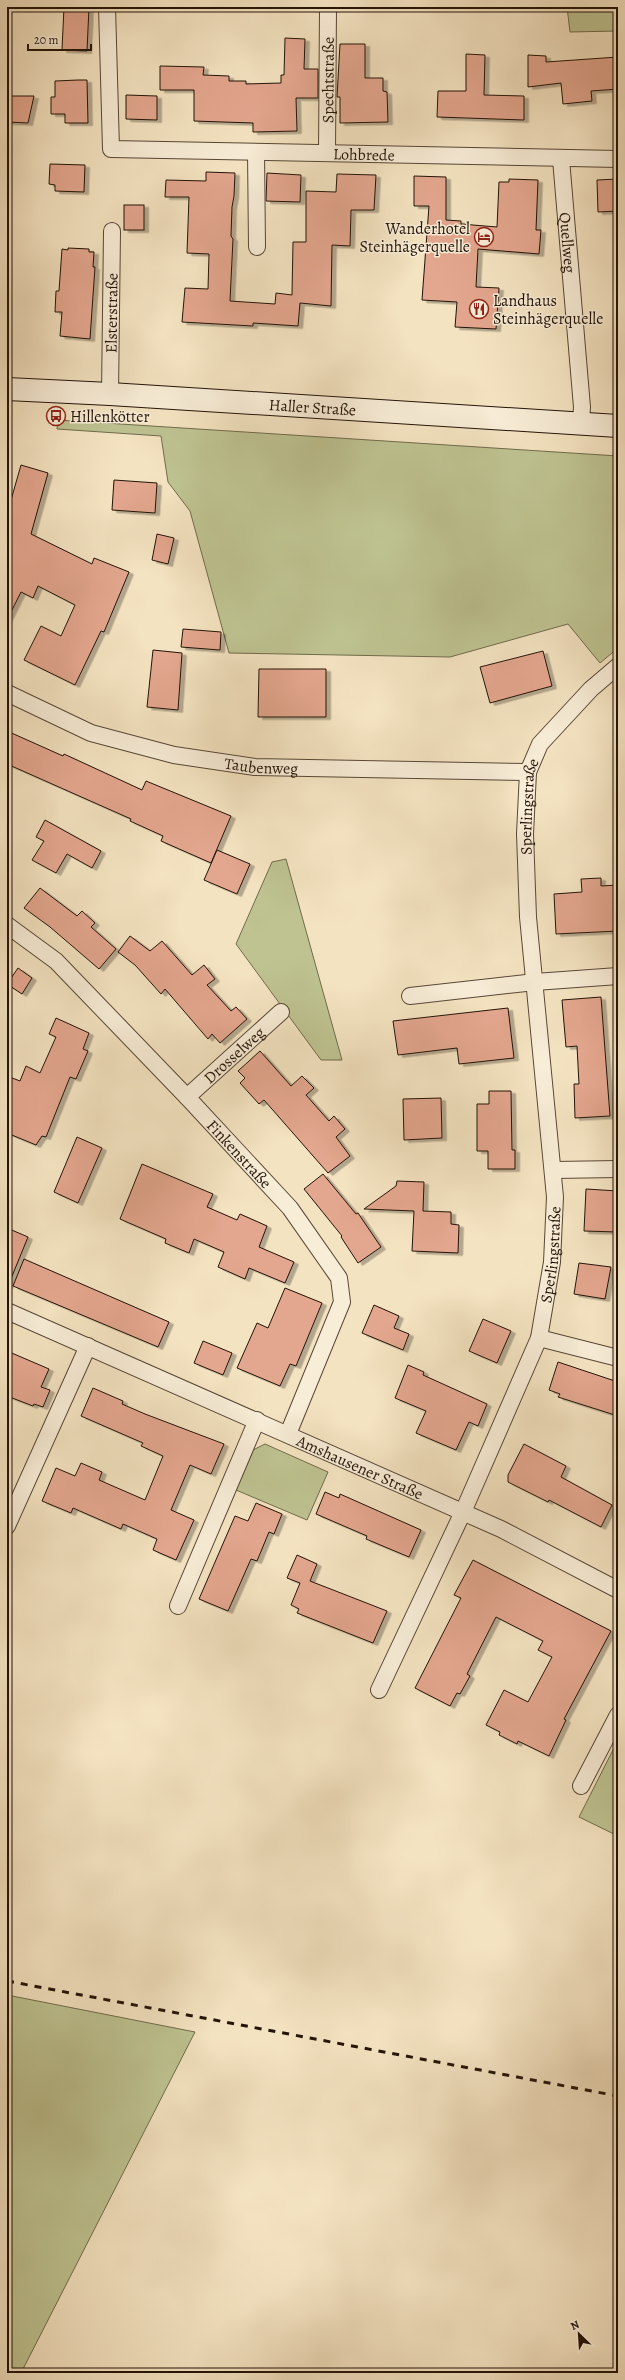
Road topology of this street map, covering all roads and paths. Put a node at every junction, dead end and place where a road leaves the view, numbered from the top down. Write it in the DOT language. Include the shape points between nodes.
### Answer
graph roads {
  1 [pos="107,7"];
  2 [pos="328,7"];
  3 [pos="256,152"];
  4 [pos="327,152"];
  5 [pos="561,158"];
  6 [pos="618,159"];
  7 [pos="112,231"];
  8 [pos="257,246"];
  9 [pos="7,389"];
  10 [pos="110,394"];
  11 [pos="581,423"];
  12 [pos="618,426"];
  13 [pos="618,666"];
  14 [pos="7,693"];
  15 [pos="528,772"];
  16 [pos="7,925"];
  17 [pos="618,976"];
  18 [pos="535,982"];
  19 [pos="410,996"];
  20 [pos="281,1012"];
  21 [pos="186,1097"];
  22 [pos="618,1169"];
  23 [pos="554,1170"];
  24 [pos="7,1311"];
  25 [pos="540,1338"];
  26 [pos="88,1346"];
  27 [pos="618,1358"];
  28 [pos="257,1420"];
  29 [pos="288,1434"];
  30 [pos="463,1512"];
  31 [pos="7,1526"];
  32 [pos="618,1590"];
  33 [pos="178,1606"];
  34 [pos="379,1690"];
  35 [pos="618,1715"];
  36 [pos="581,1786"];
  1 -- 3 [label="street, Lohbrede" via="111,149"];
  2 -- 4 [label="street, Spechtstraße"];
  3 -- 4 [label="street, Lohbrede"];
  3 -- 8 [label="street"];
  4 -- 5 [label="street, Lohbrede"];
  5 -- 6 [label="street, Lohbrede"];
  5 -- 11 [label="street, Quellweg" via="582,407"];
  7 -- 10 [label="street, Elsterstraße"];
  9 -- 10 [label="main road, Haller Straße"];
  10 -- 11 [label="main road, Haller Straße"];
  11 -- 12 [label="main road, Haller Straße"];
  13 -- 15 [label="street, Sperlingstraße" via="591,689 540,744"];
  14 -- 15 [label="street, Taubenweg" via="91,733 174,755 255,767"];
  15 -- 18 [label="street, Sperlingstraße" via="525,834 528,917"];
  16 -- 21 [label="street, Finkenstraße" via="56,961"];
  17 -- 18 [label="street"];
  18 -- 19 [label="street"];
  18 -- 23 [label="street, Sperlingstraße"];
  20 -- 21 [label="street, Drosselweg"];
  21 -- 29 [label="street, Finkenstraße" via="290,1208 339,1278 342,1302"];
  22 -- 23 [label="street"];
  23 -- 25 [label="street, Sperlingstraße" via="552,1262"];
  24 -- 26 [label="street, Amshausener Straße"];
  25 -- 27 [label="street"];
  25 -- 30 [label="street, Sperlingstraße"];
  26 -- 28 [label="street, Amshausener Straße"];
  26 -- 31 [label="street"];
  28 -- 29 [label="street, Amshausener Straße"];
  28 -- 33 [label="street"];
  29 -- 30 [label="street, Amshausener Straße"];
  30 -- 32 [label="street, Amshausener Straße"];
  30 -- 34 [label="street"];
  35 -- 36 [label="street"];
}
